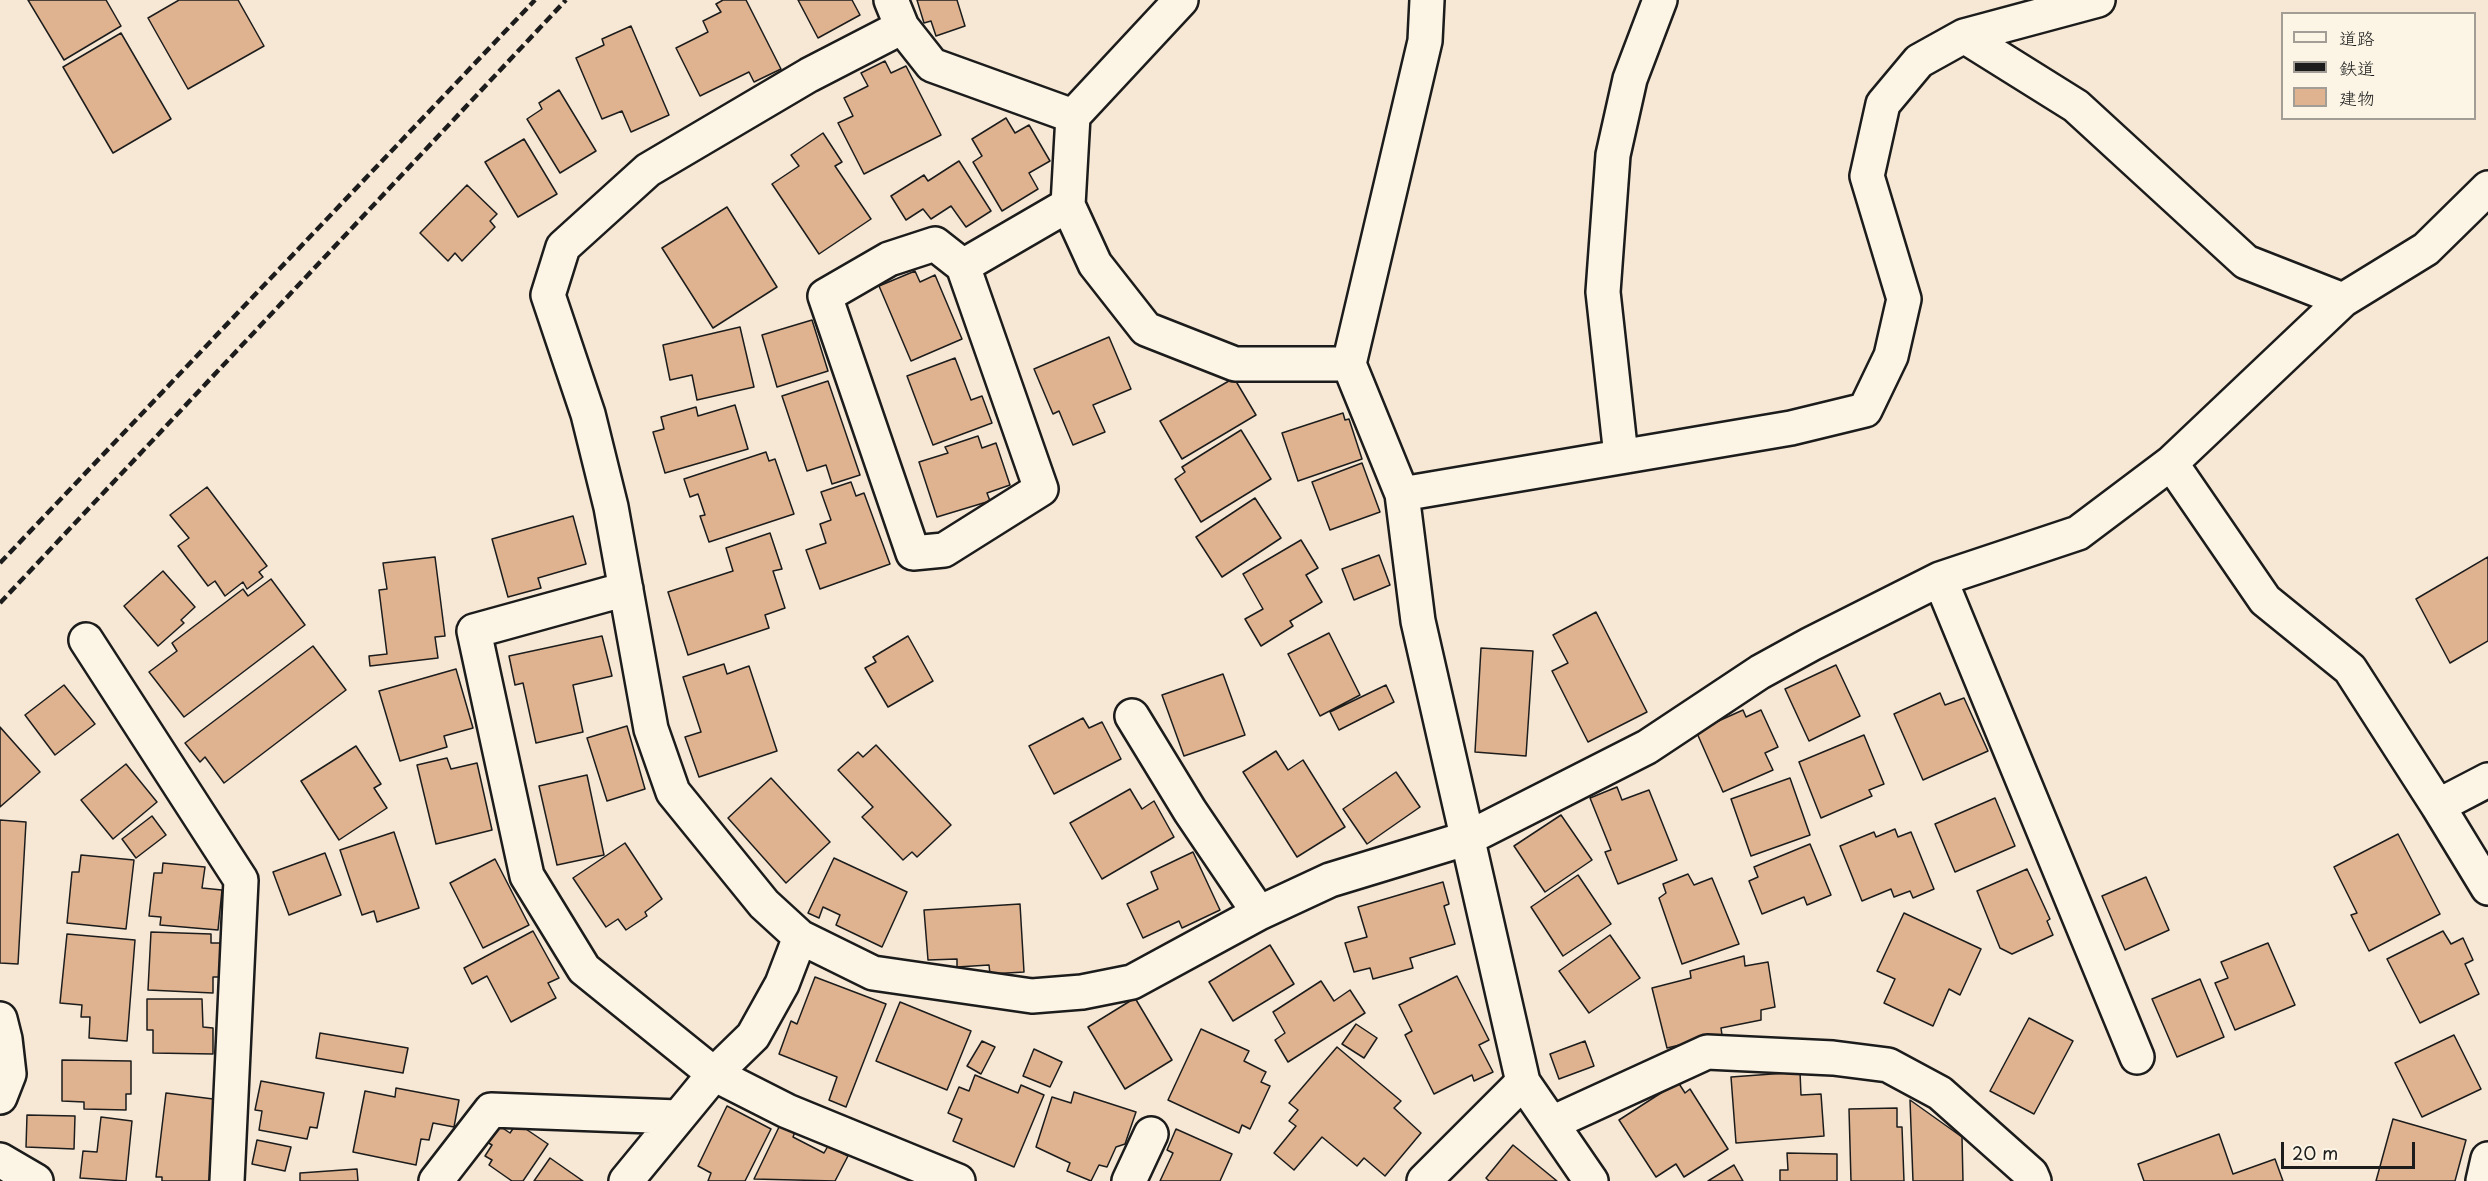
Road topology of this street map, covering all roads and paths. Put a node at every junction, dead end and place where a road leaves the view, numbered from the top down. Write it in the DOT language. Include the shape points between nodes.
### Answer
graph roads {
  1 [pos="1181,0"];
  2 [pos="1427,0"];
  3 [pos="1660,0"];
  4 [pos="2098,0"];
  5 [pos="897,14"];
  6 [pos="1964,36"];
  7 [pos="1073,116"];
  8 [pos="2488,189"];
  9 [pos="1068,205"];
  10 [pos="963,266"];
  11 [pos="2343,300"];
  12 [pos="1349,364"];
  13 [pos="1621,456"];
  14 [pos="2171,463"];
  15 [pos="1402,494"];
  16 [pos="1940,579"];
  17 [pos="626,589"];
  18 [pos="86,640"];
  19 [pos="1132,716"];
  20 [pos="2488,780"];
  21 [pos="2438,806"];
  22 [pos="1468,838"];
  23 [pos="2488,888"];
  24 [pos="1258,913"];
  25 [pos="800,937"];
  26 [pos="0,1019"];
  27 [pos="2137,1057"];
  28 [pos="714,1074"];
  29 [pos="1523,1082"];
  30 [pos="0,1097"];
  31 [pos="678,1117"];
  32 [pos="1552,1122"];
  33 [pos="1151,1134"];
  34 [pos="2488,1159"];
  35 [pos="0,1160"];
  36 [pos="36,1181"];
  37 [pos="227,1181"];
  38 [pos="436,1181"];
  39 [pos="626,1181"];
  40 [pos="958,1181"];
  41 [pos="1129,1181"];
  42 [pos="1424,1181"];
  43 [pos="1591,1181"];
  44 [pos="2034,1181"];
  45 [pos="2483,1181"];
  1 -- 7 [label="street"];
  2 -- 12 [label="street" via="1425,41"];
  3 -- 13 [label="street" via="1630,79 1614,155 1603,292"];
  4 -- 6 [label="street"];
  5 -- 7 [label="street" via="932,66"];
  5 -- 17 [label="street" via="809,75 648,170 563,248 548,295 588,414"];
  6 -- 11 [label="street" via="2076,106 2246,262"];
  6 -- 13 [label="street" via="1919,61 1883,104 1867,176 1904,299 1892,356 1865,410 1791,428"];
  7 -- 9 [label="street"];
  8 -- 11 [label="street" via="2426,249"];
  9 -- 10 [label="street"];
  9 -- 12 [label="street" via="1095,264 1146,329 1235,364"];
  10 -- 10 [label="street" via="1041,489 944,550 913,554 825,296 889,259 935,244"];
  11 -- 14 [label="street"];
  12 -- 15 [label="street"];
  13 -- 15 [label="street"];
  14 -- 16 [label="street" via="2079,533"];
  14 -- 21 [label="street" via="2265,600 2350,669"];
  15 -- 22 [label="street" via="1418,621"];
  16 -- 22 [label="street" via="1760,672 1647,747"];
  16 -- 27 [label="street"];
  17 -- 25 [label="street" via="651,729 673,792 764,904"];
  17 -- 28 [label="street" via="474,631 527,876 584,969"];
  18 -- 37 [label="street" via="241,880"];
  19 -- 24 [label="street"];
  20 -- 21 [label="street"];
  21 -- 23 [label="street"];
  22 -- 24 [label="street" via="1330,880"];
  22 -- 29 [label="street"];
  24 -- 25 [label="street" via="1132,982 1032,996 873,973"];
  25 -- 28 [label="street" via="782,984 753,1036"];
  26 -- 30 [label="street" via="9,1074"];
  28 -- 31 [label="street"];
  28 -- 40 [label="street" via="787,1111"];
  29 -- 32 [label="street"];
  29 -- 42 [label="street"];
  31 -- 38 [label="street" via="491,1110"];
  31 -- 39 [label="street"];
  32 -- 43 [label="street"];
  32 -- 44 [label="street" via="1707,1052 1833,1058 1888,1065 1940,1093 2031,1174"];
  33 -- 41 [label="street"];
  34 -- 45 [label="street"];
  35 -- 36 [label="street"];
}
